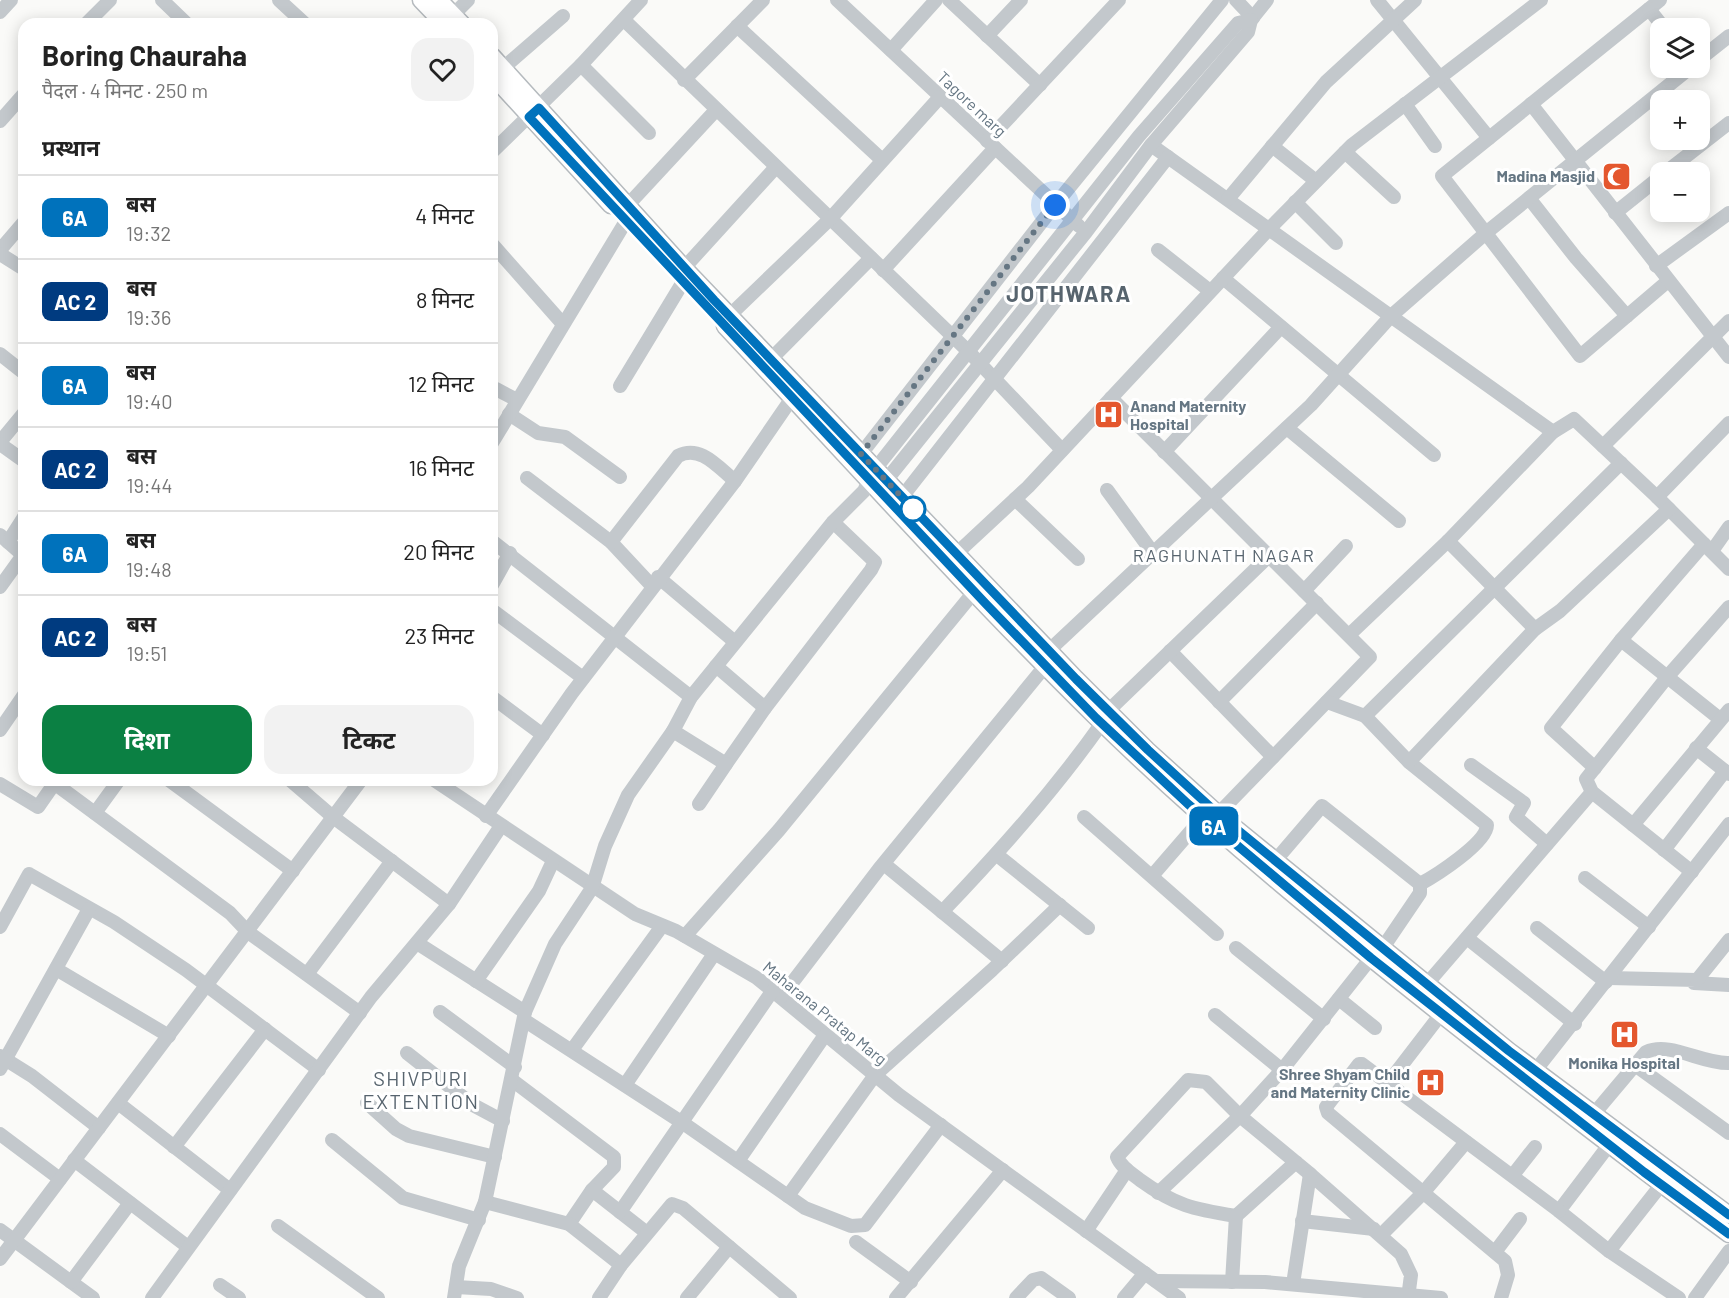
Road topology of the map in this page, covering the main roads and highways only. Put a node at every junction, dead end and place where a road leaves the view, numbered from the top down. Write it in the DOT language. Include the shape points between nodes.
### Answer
graph roads {
  1 [pos="421,0"];
  2 [pos="440,0"];
  3 [pos="448,18"];
  4 [pos="451,18"];
  5 [pos="498,68"];
  6 [pos="684,275"];
  7 [pos="874,482"];
  8 [pos="1045,658"];
  9 [pos="1210,815"];
  10 [pos="1376,954"];
  11 [pos="1729,1215"];
  12 [pos="1729,1234"];
  1 -- 3 [label="main road"];
  2 -- 4 [label="main road"];
  5 -- 6 [label="main road"];
  6 -- 7 [label="main road" via="792,398"];
  6 -- 7 [label="main road" via="771,358 861,454"];
  7 -- 8 [label="main road" via="974,592"];
  7 -- 8 [label="main road" via="902,497"];
  8 -- 9 [label="main road"];
  9 -- 10 [label="main road"];
  9 -- 10 [label="main road" via="1275,861"];
  10 -- 11 [label="main road" via="1426,985"];
  10 -- 12 [label="main road" via="1441,1014"];
}
